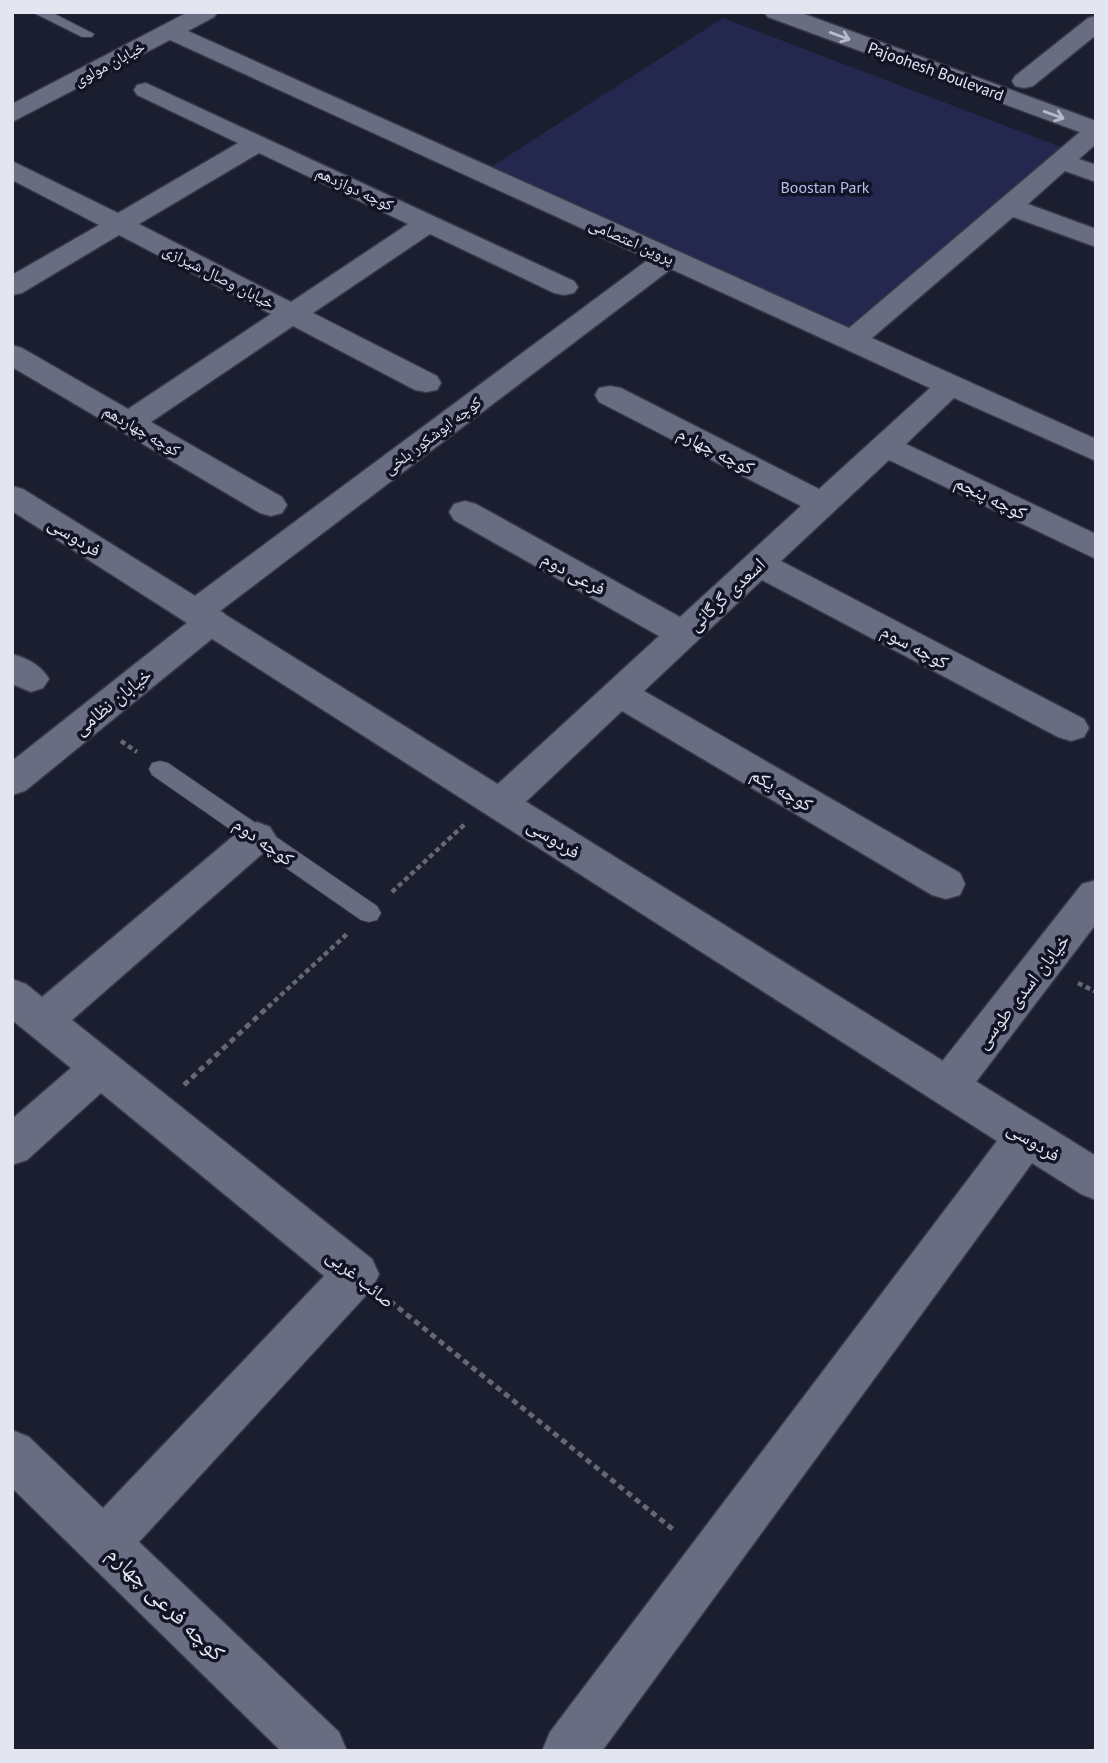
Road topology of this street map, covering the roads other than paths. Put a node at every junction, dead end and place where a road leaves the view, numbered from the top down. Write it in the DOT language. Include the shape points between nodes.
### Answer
graph roads {
  1 [pos="39,12"];
  2 [pos="206,12"];
  3 [pos="776,12"];
  4 [pos="839,12"];
  5 [pos="1096,23"];
  6 [pos="169,32"];
  7 [pos="87,34"];
  8 [pos="1024,80"];
  9 [pos="145,90"];
  10 [pos="1096,106"];
  11 [pos="12,114"];
  12 [pos="1096,131"];
  13 [pos="257,143"];
  14 [pos="1061,161"];
  15 [pos="12,169"];
  16 [pos="1096,174"];
  17 [pos="1009,206"];
  18 [pos="428,223"];
  19 [pos="119,224"];
  20 [pos="1096,239"];
  21 [pos="668,257"];
  22 [pos="12,287"];
  23 [pos="564,287"];
  24 [pos="292,314"];
  25 [pos="852,341"];
  26 [pos="12,354"];
  27 [pos="426,383"];
  28 [pos="951,385"];
  29 [pos="610,395"];
  30 [pos="129,422"];
  31 [pos="886,446"];
  32 [pos="1096,451"];
  33 [pos="12,496"];
  34 [pos="822,504"];
  35 [pos="271,505"];
  36 [pos="465,512"];
  37 [pos="1096,548"];
  38 [pos="759,564"];
  39 [pos="204,616"];
  40 [pos="683,634"];
  41 [pos="619,694"];
  42 [pos="1071,728"];
  43 [pos="160,769"];
  44 [pos="12,781"];
  45 [pos="497,801"];
  46 [pos="257,836"];
  47 [pos="946,884"];
  48 [pos="1096,895"];
  49 [pos="369,913"];
  50 [pos="27,1009"];
  51 [pos="100,1068"];
  52 [pos="948,1086"];
  53 [pos="1026,1136"];
  54 [pos="12,1146"];
  55 [pos="1096,1180"];
  56 [pos="12,1454"];
  57 [pos="104,1543"];
  58 [pos="320,1751"];
  59 [pos="569,1751"];
  1 -- 7 [label="lane"];
  2 -- 6 [label="street, خیابان مولوی"];
  3 -- 12 [label="street, Pajoohesh Boulevard, one-way"];
  4 -- 8 [label="street, Pajoohesh Boulevard"];
  5 -- 8 [label="street"];
  6 -- 11 [label="street, خیابان مولوی"];
  6 -- 21 [label="street, پروین اعتصامی"];
  8 -- 10 [label="street, Pajoohesh Boulevard"];
  9 -- 13 [label="street, کوچه دوازدهم"];
  12 -- 14 [label="street"];
  13 -- 18 [label="street, کوچه دوازدهم"];
  13 -- 19 [label="street"];
  14 -- 16 [label="street"];
  14 -- 17 [label="street"];
  15 -- 19 [label="street, خیابان وصال شیرازی"];
  17 -- 20 [label="street"];
  17 -- 25 [label="street"];
  18 -- 23 [label="street, کوچه دوازدهم"];
  18 -- 24 [label="street"];
  19 -- 22 [label="street"];
  19 -- 24 [label="street, خیابان وصال شیرازی"];
  21 -- 25 [label="street, پروین اعتصامی"];
  21 -- 39 [label="street, کوچه ابوشکور بلخی"];
  24 -- 27 [label="street, خیابان وصال شیرازی"];
  24 -- 30 [label="street"];
  25 -- 28 [label="street, پروین اعتصامی"];
  26 -- 30 [label="street, کوچه چهاردهم"];
  28 -- 31 [label="street, اسعدی گرگانی"];
  28 -- 32 [label="street, پروین اعتصامی"];
  29 -- 34 [label="street, کوچه چهارم"];
  30 -- 35 [label="street, کوچه چهاردهم"];
  31 -- 34 [label="street, اسعدی گرگانی"];
  31 -- 37 [label="street, کوچه پنجم"];
  33 -- 39 [label="street, فردوسی"];
  34 -- 38 [label="street, اسعدی گرگانی"];
  36 -- 40 [label="street, فرعی دوم"];
  38 -- 40 [label="street, اسعدی گرگانی"];
  38 -- 42 [label="street, کوچه سوم"];
  39 -- 44 [label="street, خیابان نظامی"];
  39 -- 45 [label="street, فردوسی"];
  40 -- 41 [label="street, اسعدی گرگانی"];
  41 -- 45 [label="street, اسعدی گرگانی"];
  41 -- 47 [label="street, کوچه یکم"];
  43 -- 46 [label="lane, کوچه دوم"];
  45 -- 52 [label="street, فردوسی"];
  46 -- 49 [label="lane, کوچه دوم"];
  46 -- 50 [label="street"];
  48 -- 52 [label="street, خیابان اسدی طوسی"];
  50 -- 51 [label="street, صائب غربی"];
  51 -- 54 [label="street"];
  51 -- 57 [label="street, صائب غربی" via="356,1274"];
  52 -- 53 [label="street, فردوسی"];
  53 -- 55 [label="street, فردوسی"];
  53 -- 59 [label="street"];
  56 -- 57 [label="street, کوچه فرعی چهارم"];
  57 -- 58 [label="street, کوچه فرعی چهارم"];
}
